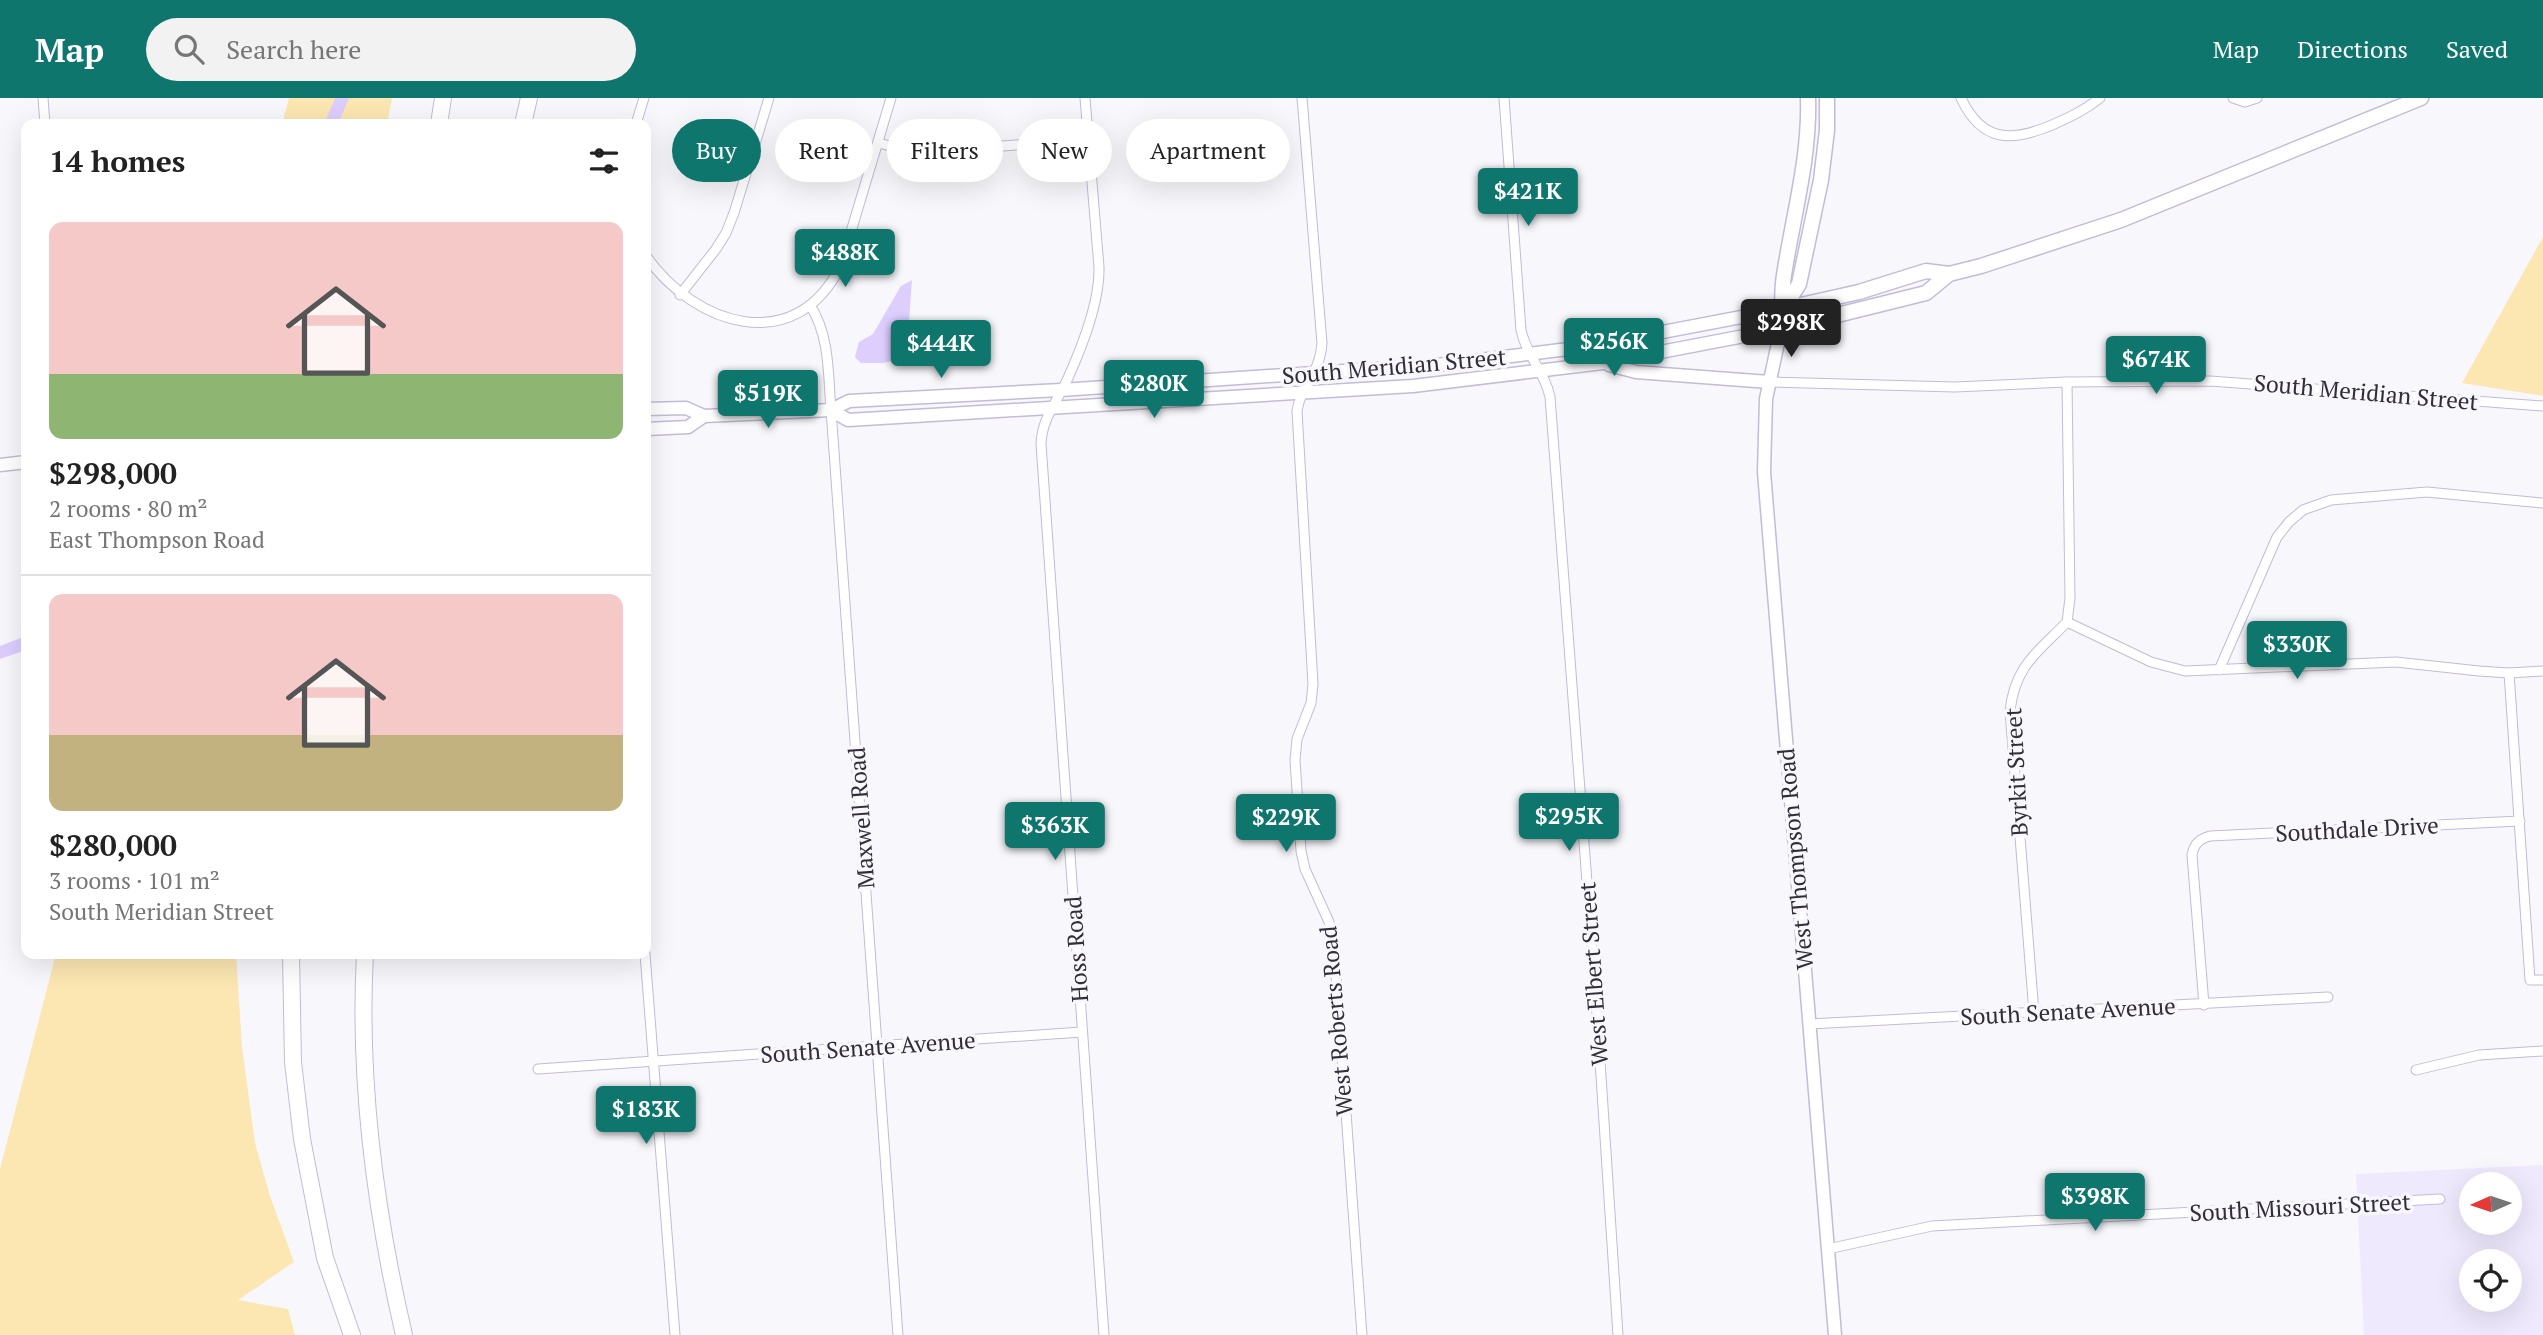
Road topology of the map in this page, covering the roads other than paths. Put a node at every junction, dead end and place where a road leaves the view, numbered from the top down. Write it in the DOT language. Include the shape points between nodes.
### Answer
graph roads {
  1 [pos="43,98"];
  2 [pos="443,98"];
  3 [pos="528,98"];
  4 [pos="644,98"];
  5 [pos="769,98"];
  6 [pos="891,98"];
  7 [pos="1085,98"];
  8 [pos="1302,98"];
  9 [pos="1504,98"];
  10 [pos="1808,98"];
  11 [pos="1827,98"];
  12 [pos="2101,98"];
  13 [pos="2233,98"];
  14 [pos="2257,98"];
  15 [pos="2421,98"];
  16 [pos="1963,101"];
  17 [pos="44,119"];
  18 [pos="440,119"];
  19 [pos="524,119"];
  20 [pos="638,119"];
  21 [pos="1087,119"];
  22 [pos="879,143"];
  23 [pos="1017,145"];
  24 [pos="1092,182"];
  25 [pos="651,264"];
  26 [pos="1949,274"];
  27 [pos="680,295"];
  28 [pos="810,304"];
  29 [pos="1783,309"];
  30 [pos="1781,329"];
  31 [pos="1603,363"];
  32 [pos="1535,364"];
  33 [pos="1312,378"];
  34 [pos="1769,382"];
  35 [pos="2067,382"];
  36 [pos="1302,394"];
  37 [pos="1056,400"];
  38 [pos="2543,406"];
  39 [pos="651,409"];
  40 [pos="831,410"];
  41 [pos="704,416"];
  42 [pos="651,429"];
  43 [pos="21,463"];
  44 [pos="0,465"];
  45 [pos="2543,503"];
  46 [pos="2067,622"];
  47 [pos="2219,670"];
  48 [pos="2543,671"];
  49 [pos="2510,673"];
  50 [pos="2520,821"];
  51 [pos="291,959"];
  52 [pos="365,959"];
  53 [pos="645,959"];
  54 [pos="2543,980"];
  55 [pos="2328,997"];
  56 [pos="2204,1005"];
  57 [pos="2034,1013"];
  58 [pos="1809,1024"];
  59 [pos="1082,1032"];
  60 [pos="877,1047"];
  61 [pos="2543,1051"];
  62 [pos="654,1063"];
  63 [pos="538,1069"];
  64 [pos="2416,1070"];
  65 [pos="2440,1199"];
  66 [pos="1828,1249"];
  67 [pos="352,1335"];
  68 [pos="404,1335"];
  69 [pos="675,1335"];
  70 [pos="898,1335"];
  71 [pos="1104,1335"];
  72 [pos="1362,1335"];
  73 [pos="1618,1335"];
  74 [pos="1835,1335"];
  1 -- 17 [label="street"];
  2 -- 18 [label="highway"];
  3 -- 19 [label="highway"];
  4 -- 20 [label="street"];
  5 -- 27 [label="street" via="726,233"];
  6 -- 22 [label="street"];
  7 -- 21 [label="street, Hoss Road"];
  8 -- 33 [label="street" via="1322,343"];
  9 -- 32 [label="street, West Elbert Street" via="1521,330"];
  10 -- 29 [label="main road" via="1804,169 1784,278"];
  11 -- 29 [label="main road" via="1821,180 1799,284"];
  12 -- 16 [label="street" via="2072,116 2015,137 1986,130"];
  13 -- 14 [label="street" via="2245,102"];
  15 -- 26 [label="main road, South Meridian Street" via="2121,220"];
  22 -- 23 [label="street" via="932,152"];
  22 -- 28 [label="street" via="841,265"];
  24 -- 37 [label="street, Hoss Road" via="1098,287 1069,376"];
  25 -- 27 [label="street"];
  26 -- 29 [label="main road, South Meridian Street" via="1926,271"];
  26 -- 30 [label="main road, South Meridian Street" via="1926,293"];
  27 -- 28 [label="street" via="713,314 750,323 780,319"];
  28 -- 40 [label="street, Maxwell Road" via="825,343"];
  29 -- 30 [label="main road"];
  29 -- 32 [label="main road, South Meridian Street"];
  30 -- 31 [label="main road, South Meridian Street"];
  30 -- 34 [label="main road, West Thompson Road"];
  31 -- 32 [label="main road, South Meridian Street"];
  31 -- 34 [label="main road, South Meridian Street" via="1636,372"];
  32 -- 33 [label="main road, South Meridian Street"];
  32 -- 36 [label="main road, South Meridian Street" via="1413,386"];
  32 -- 73 [label="street, West Elbert Street" via="1550,397"];
  33 -- 36 [label="street, West Roberts Road"];
  33 -- 37 [label="main road, South Meridian Street"];
  34 -- 35 [label="street, South Meridian Street" via="1924,387"];
  34 -- 58 [label="main road, West Thompson Road" via="1764,472"];
  35 -- 38 [label="street, South Meridian Street" via="2240,382"];
  35 -- 46 [label="street"];
  36 -- 37 [label="main road, South Meridian Street"];
  36 -- 72 [label="street, West Roberts Road" via="1297,411 1313,684 1297,739 1295,765 1304,865 1329,922 1334,946"];
  37 -- 40 [label="main road, South Meridian Street" via="849,401"];
  37 -- 40 [label="main road, South Meridian Street" via="848,420"];
  37 -- 59 [label="street, Hoss Road" via="1043,426 1041,444"];
  39 -- 41 [label="main road, South Meridian Street" via="686,408"];
  40 -- 41 [label="main road, South Meridian Street"];
  40 -- 60 [label="street, Maxwell Road"];
  41 -- 42 [label="main road, South Meridian Street" via="688,427"];
  43 -- 44 [label="main road"];
  45 -- 47 [label="street" via="2427,492 2331,500 2304,510 2277,537"];
  46 -- 47 [label="street" via="2160,666"];
  46 -- 57 [label="street, Byrkit Street" via="2022,669 2010,711"];
  47 -- 49 [label="street" via="2396,662"];
  48 -- 49 [label="street"];
  49 -- 50 [label="street"];
  50 -- 54 [label="street" via="2530,980"];
  50 -- 56 [label="street, Southdale Drive" via="2210,836 2196,844 2192,855"];
  51 -- 67 [label="highway" via="293,1062 302,1139 325,1258"];
  52 -- 68 [label="highway" via="370,1142"];
  53 -- 62 [label="street"];
  55 -- 56 [label="street, South Senate Avenue"];
  56 -- 57 [label="street, South Senate Avenue"];
  57 -- 58 [label="street, South Senate Avenue"];
  58 -- 66 [label="main road, West Thompson Road"];
  59 -- 60 [label="street, South Senate Avenue"];
  59 -- 71 [label="street, Hoss Road"];
  60 -- 62 [label="street, South Senate Avenue"];
  60 -- 70 [label="street, Maxwell Road"];
  61 -- 64 [label="street" via="2479,1055"];
  62 -- 63 [label="street, South Senate Avenue"];
  62 -- 69 [label="street"];
  65 -- 66 [label="street, South Missouri Street" via="1932,1226"];
  66 -- 74 [label="main road, West Thompson Road"];
}
